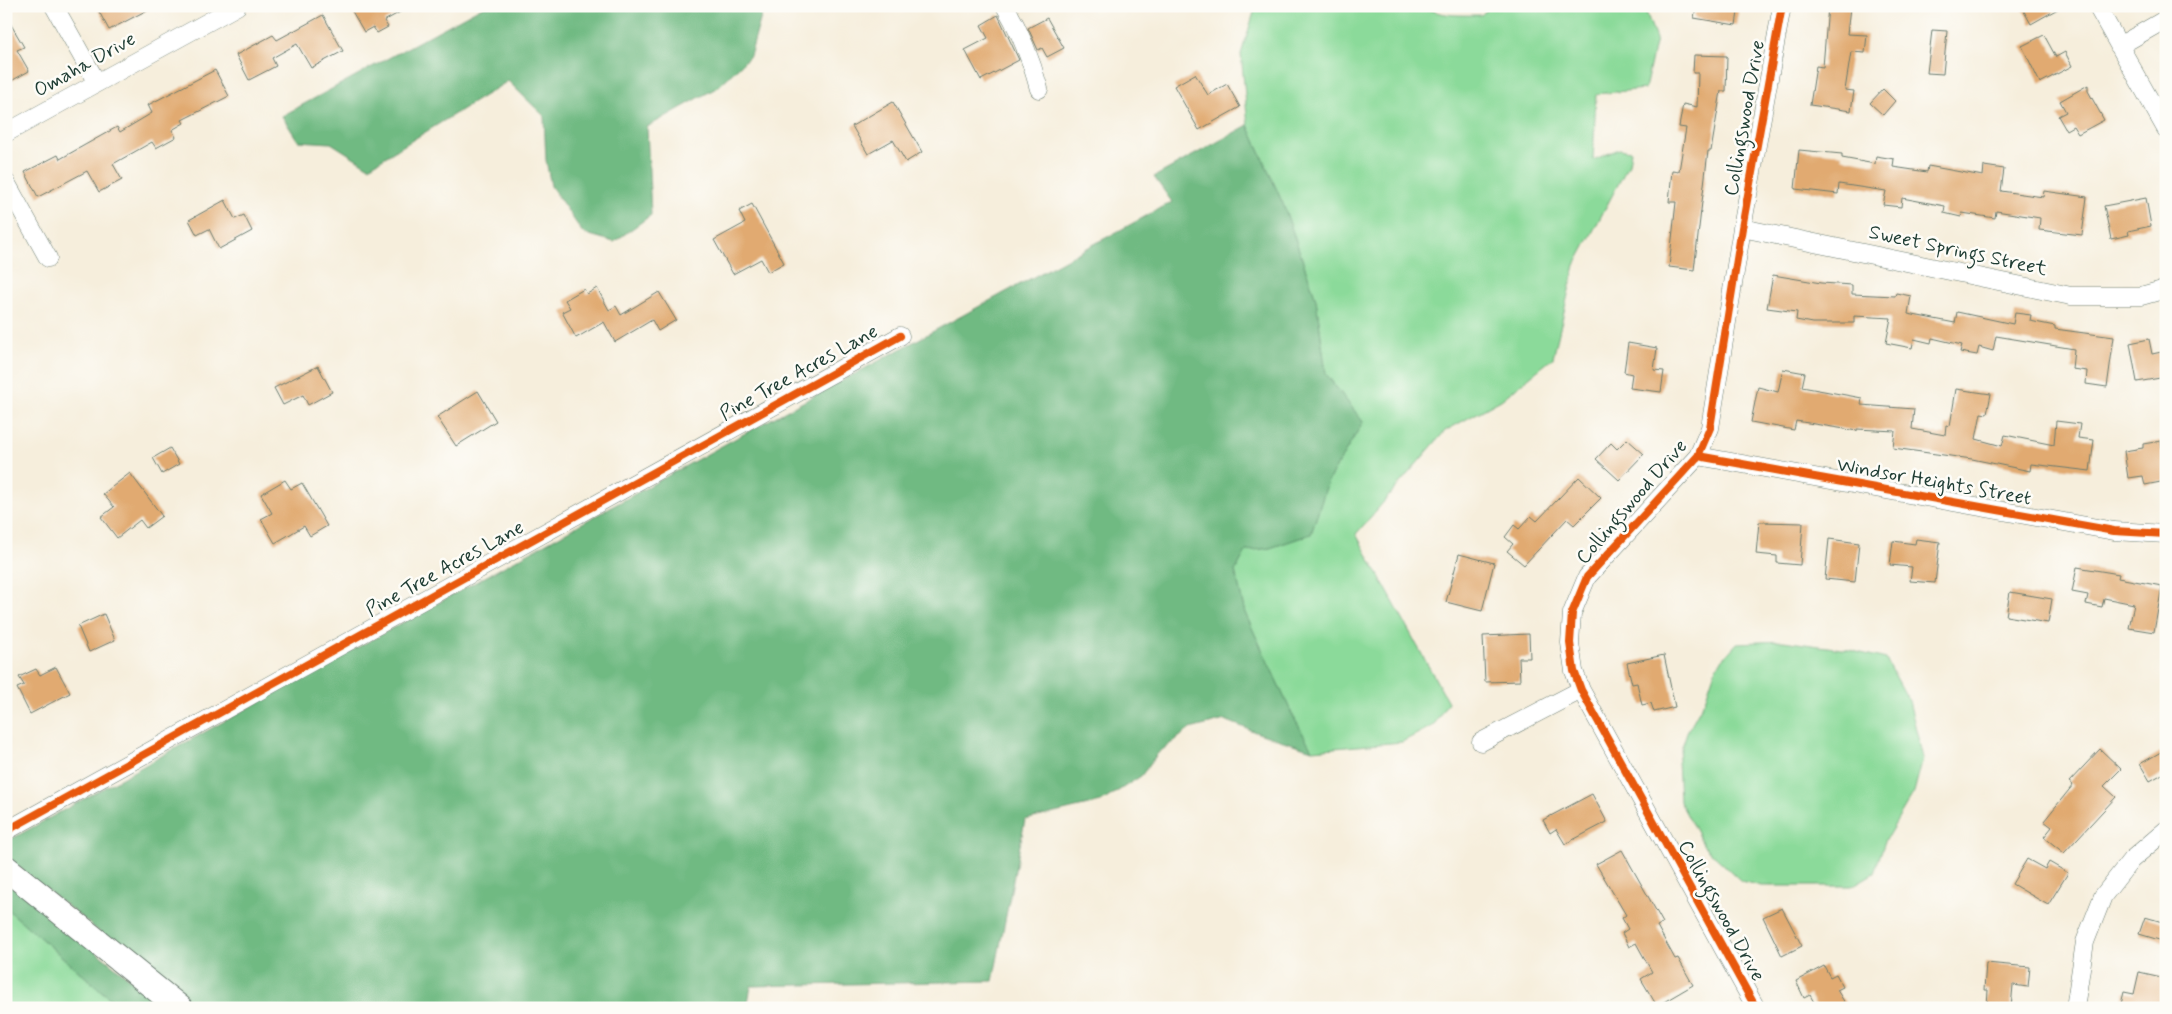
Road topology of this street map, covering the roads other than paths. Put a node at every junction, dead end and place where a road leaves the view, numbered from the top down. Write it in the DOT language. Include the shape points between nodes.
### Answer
graph roads {
  1 [pos="54,6"];
  2 [pos="237,6"];
  3 [pos="1005,6"];
  4 [pos="1782,6"];
  5 [pos="2098,6"];
  6 [pos="2166,19"];
  7 [pos="2119,46"];
  8 [pos="97,83"];
  9 [pos="1039,90"];
  10 [pos="2166,129"];
  11 [pos="6,133"];
  12 [pos="6,182"];
  13 [pos="1742,228"];
  14 [pos="48,258"];
  15 [pos="2166,289"];
  16 [pos="900,336"];
  17 [pos="1698,456"];
  18 [pos="2166,534"];
  19 [pos="1581,690"];
  20 [pos="1481,742"];
  21 [pos="2166,830"];
  22 [pos="6,831"];
  23 [pos="6,868"];
  24 [pos="180,1008"];
  25 [pos="1756,1008"];
  26 [pos="2075,1008"];
  1 -- 8 [label="street"];
  2 -- 8 [label="street, Omaha Drive"];
  3 -- 9 [label="street" via="1030,57"];
  4 -- 13 [label="street, Collingswood Drive"];
  5 -- 7 [label="street"];
  6 -- 7 [label="street"];
  7 -- 10 [label="street"];
  8 -- 11 [label="street, Omaha Drive"];
  12 -- 14 [label="street"];
  13 -- 15 [label="street, Sweet Springs Street" via="2071,296 2141,296"];
  13 -- 17 [label="street, Collingswood Drive" via="1710,428"];
  16 -- 22 [label="street, Pine Tree Acres Lane"];
  17 -- 18 [label="street, Windsor Heights Street" via="2114,531"];
  17 -- 19 [label="street, Collingswood Drive" via="1587,577 1572,612 1570,643"];
  19 -- 20 [label="street"];
  19 -- 25 [label="street, Collingswood Drive"];
  21 -- 26 [label="street" via="2131,860 2103,896 2085,942"];
  23 -- 24 [label="street"];
}
